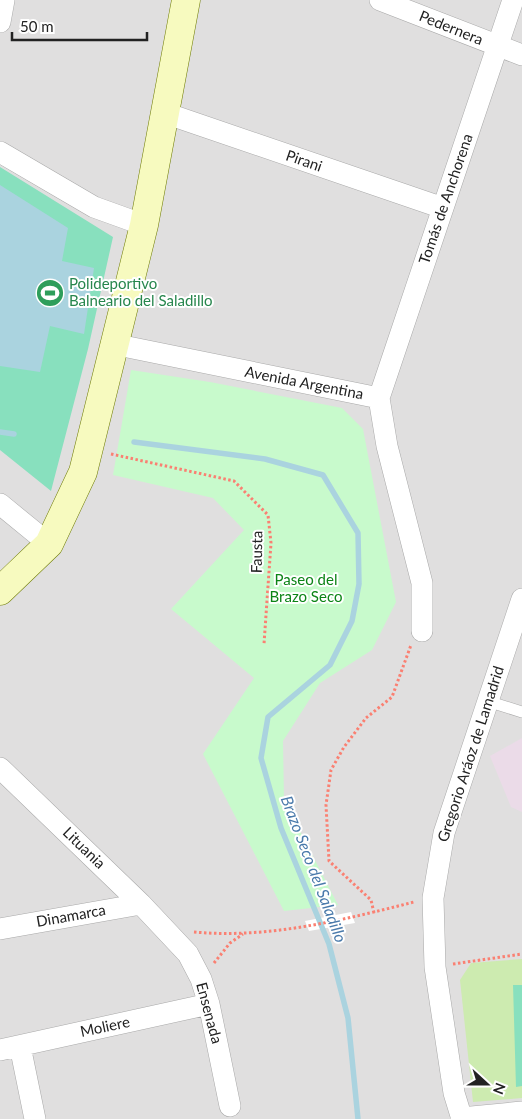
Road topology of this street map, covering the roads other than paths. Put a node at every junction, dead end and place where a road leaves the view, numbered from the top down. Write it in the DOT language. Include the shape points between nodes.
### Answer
graph roads {
  1 [pos="4,0"];
  2 [pos="186,0"];
  3 [pos="380,0"];
  4 [pos="513,0"];
  5 [pos="0,22"];
  6 [pos="497,46"];
  7 [pos="522,55"];
  8 [pos="165,113"];
  9 [pos="0,152"];
  10 [pos="443,208"];
  11 [pos="144,225"];
  12 [pos="114,344"];
  13 [pos="379,398"];
  14 [pos="0,504"];
  15 [pos="49,544"];
  16 [pos="0,591"];
  17 [pos="522,599"];
  18 [pos="422,631"];
  19 [pos="487,701"];
  20 [pos="522,712"];
  21 [pos="0,768"];
  22 [pos="141,904"];
  23 [pos="0,929"];
  24 [pos="166,929"];
  25 [pos="210,1004"];
  26 [pos="10,1048"];
  27 [pos="231,1112"];
  28 [pos="512,1115"];
  29 [pos="461,1118"];
  30 [pos="35,1119"];
  1 -- 5 [label="street"];
  2 -- 8 [label="street"];
  3 -- 6 [label="street, Pedernera"];
  4 -- 6 [label="street, Tomás de Anchorena"];
  6 -- 7 [label="street, Pedernera"];
  6 -- 10 [label="street, Tomás de Anchorena"];
  8 -- 10 [label="street, Pirani"];
  8 -- 11 [label="street"];
  9 -- 11 [label="street" via="94,207"];
  10 -- 13 [label="street, Tomás de Anchorena"];
  11 -- 12 [label="street"];
  12 -- 13 [label="street, Avenida Argentina"];
  12 -- 15 [label="street" via="83,472"];
  13 -- 18 [label="street, Avenida Argentina" via="387,446 422,583"];
  14 -- 15 [label="street"];
  15 -- 16 [label="street"];
  17 -- 19 [label="street, Gregorio Aráoz de Lamadrid"];
  19 -- 20 [label="lane"];
  19 -- 29 [label="street, Gregorio Aráoz de Lamadrid" via="444,833 433,898 435,967 454,1093"];
  21 -- 22 [label="street, Lituania"];
  22 -- 23 [label="street, Dinamarca"];
  22 -- 24 [label="street, Lituania"];
  24 -- 25 [label="street, Ensenada" via="188,954"];
  25 -- 26 [label="street, Moliere"];
  25 -- 27 [label="street, Ensenada"];
  26 -- 30 [label="street"];
  28 -- 29 [label="street"];
}
